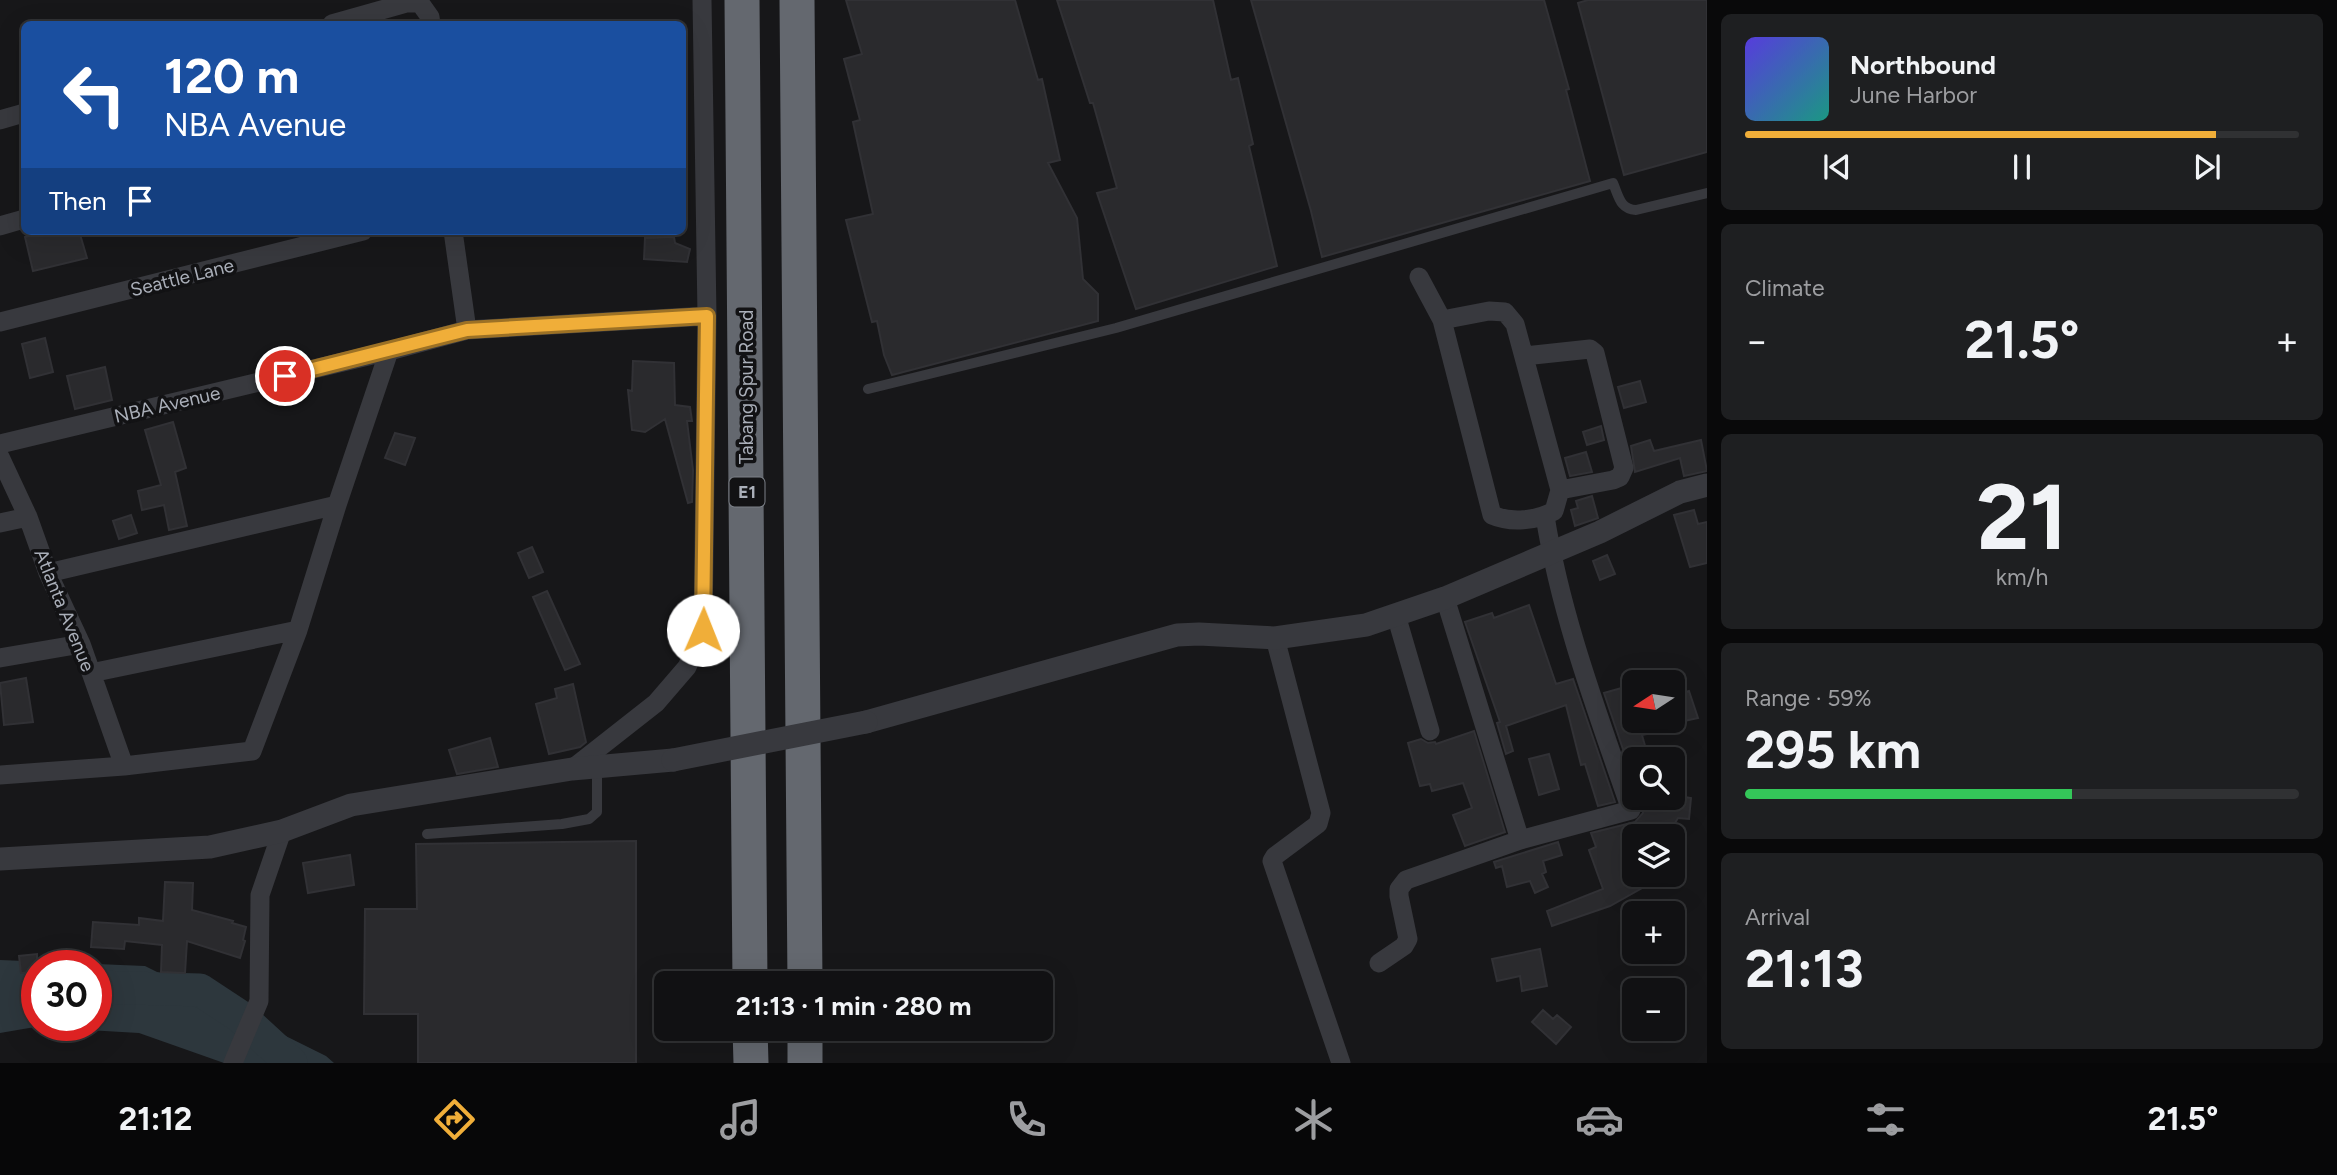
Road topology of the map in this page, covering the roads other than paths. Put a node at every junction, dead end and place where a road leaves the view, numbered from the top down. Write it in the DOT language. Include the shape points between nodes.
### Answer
graph roads {
  1 [pos="702,0"];
  2 [pos="742,0"];
  3 [pos="797,0"];
  4 [pos="343,21"];
  5 [pos="431,21"];
  6 [pos="21,114"];
  7 [pos="0,120"];
  8 [pos="1707,193"];
  9 [pos="21,220"];
  10 [pos="0,226"];
  11 [pos="347,235"];
  12 [pos="454,235"];
  13 [pos="1419,277"];
  14 [pos="707,316"];
  15 [pos="1442,320"];
  16 [pos="0,323"];
  17 [pos="467,330"];
  18 [pos="389,351"];
  19 [pos="1524,356"];
  20 [pos="868,388"];
  21 [pos="0,444"];
  22 [pos="0,457"];
  23 [pos="1707,485"];
  24 [pos="1560,490"];
  25 [pos="337,505"];
  26 [pos="1545,516"];
  27 [pos="27,517"];
  28 [pos="0,523"];
  29 [pos="1551,553"];
  30 [pos="48,573"];
  31 [pos="1445,598"];
  32 [pos="1396,615"];
  33 [pos="298,630"];
  34 [pos="1275,638"];
  35 [pos="81,644"];
  36 [pos="0,658"];
  37 [pos="91,673"];
  38 [pos="1430,731"];
  39 [pos="124,766"];
  40 [pos="597,766"];
  41 [pos="572,769"];
  42 [pos="0,775"];
  43 [pos="282,831"];
  44 [pos="427,834"];
  45 [pos="1520,840"];
  46 [pos="0,859"];
  47 [pos="1379,963"];
  48 [pos="750,971"];
  49 [pos="805,971"];
  50 [pos="750,1041"];
  51 [pos="805,1041"];
  52 [pos="233,1063"];
  53 [pos="751,1063"];
  54 [pos="805,1063"];
  55 [pos="1340,1063"];
  1 -- 14 [label="street"];
  2 -- 48 [label="highway, Tabang Spur Road / E1"];
  3 -- 49 [label="highway"];
  4 -- 5 [label="street" via="406,3 420,3"];
  6 -- 7 [label="street"];
  8 -- 20 [label="lane" via="1636,210 1622,204 1613,183 1116,328"];
  9 -- 10 [label="street"];
  11 -- 16 [label="street, Seattle Lane"];
  12 -- 17 [label="street"];
  13 -- 15 [label="street"];
  14 -- 17 [label="street, NBA Avenue"];
  14 -- 41 [label="street" via="703,630 687,667 656,703"];
  15 -- 19 [label="street" via="1506,312 1515,324"];
  15 -- 26 [label="street" via="1492,515 1506,521"];
  17 -- 18 [label="street, NBA Avenue"];
  18 -- 21 [label="street, NBA Avenue"];
  18 -- 25 [label="street"];
  19 -- 24 [label="street"];
  19 -- 24 [label="street" via="1590,349 1595,353 1624,468 1613,480"];
  22 -- 27 [label="street, Atlanta Avenue"];
  23 -- 29 [label="street" via="1680,492"];
  24 -- 26 [label="street" via="1554,511"];
  25 -- 30 [label="street"];
  25 -- 33 [label="street"];
  26 -- 29 [label="street"];
  27 -- 28 [label="street"];
  27 -- 30 [label="street, Atlanta Avenue"];
  29 -- 31 [label="street"];
  29 -- 45 [label="street" via="1576,648 1631,810"];
  30 -- 35 [label="street, Atlanta Avenue"];
  31 -- 32 [label="street"];
  31 -- 45 [label="street"];
  32 -- 34 [label="street" via="1348,628"];
  32 -- 38 [label="street"];
  33 -- 37 [label="street"];
  33 -- 39 [label="street" via="252,751"];
  34 -- 40 [label="street, bridge" via="1177,635 866,722 673,760"];
  34 -- 55 [label="street" via="1321,813 1318,824 1272,861"];
  35 -- 36 [label="street"];
  35 -- 37 [label="street, Atlanta Avenue"];
  37 -- 39 [label="street, Atlanta Avenue"];
  39 -- 42 [label="street"];
  40 -- 41 [label="street"];
  40 -- 44 [label="lane" via="597,812 589,819"];
  41 -- 43 [label="street" via="351,805"];
  43 -- 46 [label="street" via="210,847"];
  43 -- 52 [label="street" via="260,895 259,1000"];
  45 -- 47 [label="street" via="1406,880 1399,896 1408,939"];
  50 -- 53 [label="highway"];
  51 -- 54 [label="highway"];
}
